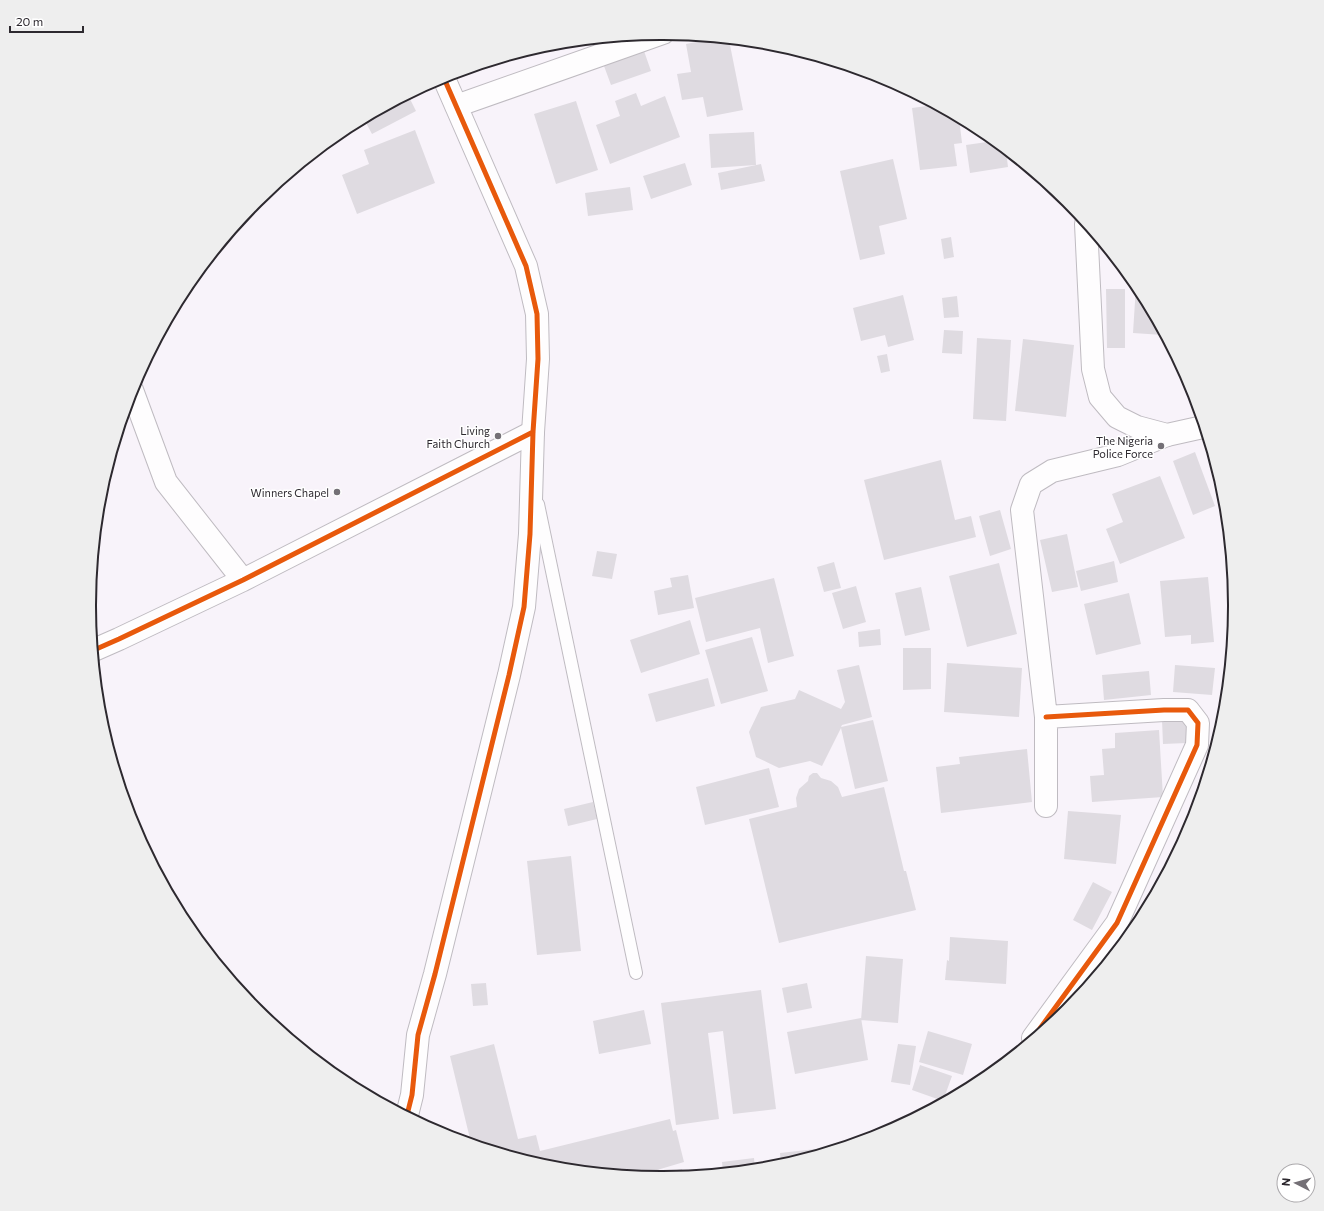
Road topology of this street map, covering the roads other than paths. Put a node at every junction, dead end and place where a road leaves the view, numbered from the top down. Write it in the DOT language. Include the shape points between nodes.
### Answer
graph roads {
  1 [pos="642,41"];
  2 [pos="446,83"];
  3 [pos="456,106"];
  4 [pos="1086,232"];
  5 [pos="136,400"];
  6 [pos="1198,428"];
  7 [pos="533,432"];
  8 [pos="1167,435"];
  9 [pos="532,473"];
  10 [pos="243,580"];
  11 [pos="98,648"];
  12 [pos="1046,717"];
  13 [pos="1046,806"];
  14 [pos="636,973"];
  15 [pos="1045,1021"];
  16 [pos="408,1111"];
  1 -- 3 [label="street"];
  2 -- 3 [label="street"];
  3 -- 7 [label="street" via="526,266 537,314 538,359"];
  4 -- 8 [label="street" via="1093,369 1100,397 1117,417 1137,427"];
  5 -- 10 [label="street" via="166,482"];
  6 -- 8 [label="street"];
  7 -- 9 [label="street"];
  7 -- 10 [label="street"];
  8 -- 12 [label="street" via="1118,456 1052,471 1031,484 1022,510"];
  9 -- 14 [label="lane"];
  9 -- 16 [label="street" via="524,607 418,1035"];
  10 -- 11 [label="street"];
  12 -- 13 [label="street"];
  12 -- 15 [label="street" via="1188,710 1198,723 1197,745 1117,923"];
}
